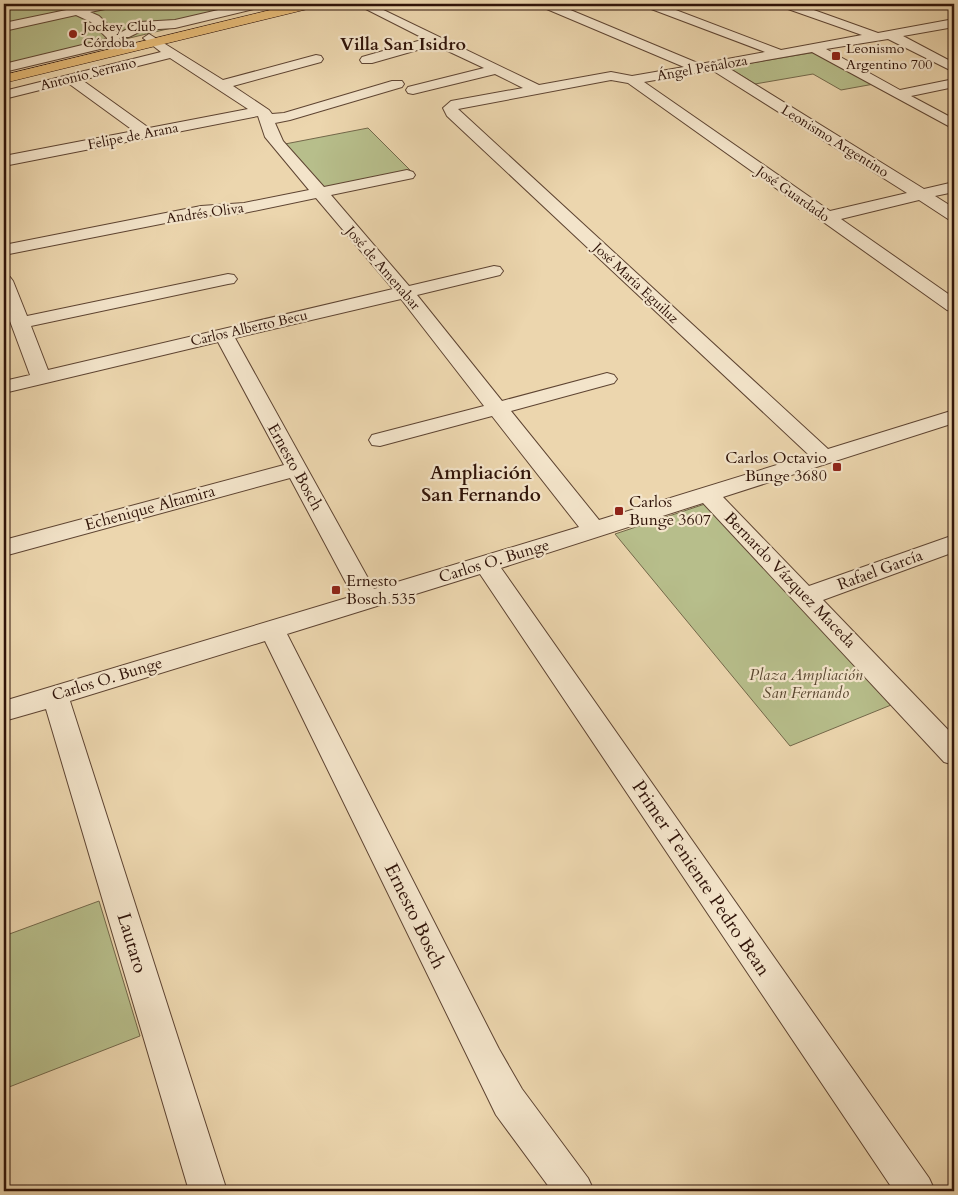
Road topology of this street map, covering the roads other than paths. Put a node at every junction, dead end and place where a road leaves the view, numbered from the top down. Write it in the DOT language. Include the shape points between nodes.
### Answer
graph roads {
  1 [pos="258,4"];
  2 [pos="290,4"];
  3 [pos="311,4"];
  4 [pos="362,4"];
  5 [pos="546,4"];
  6 [pos="652,4"];
  7 [pos="792,6"];
  8 [pos="559,9"];
  9 [pos="81,10"];
  10 [pos="954,23"];
  11 [pos="4,27"];
  12 [pos="129,27"];
  13 [pos="883,35"];
  14 [pos="437,40"];
  15 [pos="814,48"];
  16 [pos="173,53"];
  17 [pos="781,54"];
  18 [pos="644,57"];
  19 [pos="316,59"];
  20 [pos="366,60"];
  21 [pos="708,67"];
  22 [pos="4,68"];
  23 [pos="954,68"];
  24 [pos="496,69"];
  25 [pos="4,73"];
  26 [pos="4,78"];
  27 [pos="70,78"];
  28 [pos="632,80"];
  29 [pos="954,83"];
  30 [pos="397,84"];
  31 [pos="222,85"];
  32 [pos="537,89"];
  33 [pos="413,90"];
  34 [pos="899,94"];
  35 [pos="4,95"];
  36 [pos="450,108"];
  37 [pos="265,115"];
  38 [pos="954,125"];
  39 [pos="146,133"];
  40 [pos="4,161"];
  41 [pos="407,175"];
  42 [pos="954,187"];
  43 [pos="319,194"];
  44 [pos="921,194"];
  45 [pos="954,215"];
  46 [pos="826,217"];
  47 [pos="4,250"];
  48 [pos="494,271"];
  49 [pos="228,279"];
  50 [pos="4,281"];
  51 [pos="405,292"];
  52 [pos="954,306"];
  53 [pos="20,323"];
  54 [pos="223,334"];
  55 [pos="41,378"];
  56 [pos="607,379"];
  57 [pos="4,387"];
  58 [pos="498,407"];
  59 [pos="954,416"];
  60 [pos="380,440"];
  61 [pos="824,457"];
  62 [pos="296,469"];
  63 [pos="707,494"];
  64 [pos="593,529"];
  65 [pos="954,544"];
  66 [pos="4,548"];
  67 [pos="486,564"];
  68 [pos="806,596"];
  69 [pos="368,600"];
  70 [pos="272,630"];
  71 [pos="55,695"];
  72 [pos="4,711"];
  73 [pos="954,754"];
  74 [pos="208,1191"];
  75 [pos="576,1191"];
  76 [pos="916,1191"];
  1 -- 12 [label="street" via="175,24"];
  2 -- 12 [label="main road"];
  3 -- 12 [label="main road"];
  4 -- 14 [label="street"];
  5 -- 8 [label="street, Leonismo Argentino"];
  6 -- 17 [label="street"];
  7 -- 13 [label="street"];
  8 -- 18 [label="street" via="545,14"];
  8 -- 21 [label="street, Leonismo Argentino"];
  9 -- 11 [label="street"];
  9 -- 12 [label="street"];
  9 -- 12 [label="street"];
  10 -- 13 [label="street, Ángel Peñaloza"];
  12 -- 16 [label="street"];
  12 -- 22 [label="street"];
  12 -- 25 [label="main road"];
  12 -- 26 [label="main road"];
  13 -- 15 [label="street, Ángel Peñaloza"];
  13 -- 23 [label="street"];
  14 -- 20 [label="street"];
  14 -- 24 [label="street"];
  15 -- 17 [label="street, Ángel Peñaloza"];
  15 -- 34 [label="street"];
  16 -- 27 [label="street, Antonio Serrano"];
  16 -- 31 [label="street"];
  17 -- 21 [label="street, Ángel Peñaloza"];
  19 -- 31 [label="street"];
  21 -- 28 [label="street, Ángel Peñaloza"];
  21 -- 44 [label="street, Leonismo Argentino"];
  24 -- 32 [label="street"];
  24 -- 33 [label="street"];
  27 -- 35 [label="street, Antonio Serrano"];
  27 -- 39 [label="street"];
  28 -- 32 [label="street, Ángel Peñaloza" via="610,76"];
  28 -- 46 [label="street, José Guardado"];
  29 -- 34 [label="street"];
  30 -- 37 [label="street, Felipe de Arana" via="285,117"];
  31 -- 37 [label="street"];
  32 -- 36 [label="street, Ángel Peñaloza" via="456,104"];
  34 -- 38 [label="street"];
  36 -- 61 [label="street, José María Eguiluz"];
  37 -- 39 [label="street, Felipe de Arana"];
  37 -- 43 [label="street, José de Amenabar" via="272,137"];
  39 -- 40 [label="street, Felipe de Arana"];
  41 -- 43 [label="street, Andrés Oliva"];
  42 -- 44 [label="street"];
  43 -- 47 [label="street, Andrés Oliva" via="244,208 200,211"];
  43 -- 51 [label="street, José de Amenabar"];
  44 -- 45 [label="street, Leonismo Argentino"];
  44 -- 46 [label="street"];
  46 -- 52 [label="street, José Guardado"];
  48 -- 51 [label="street, Carlos Alberto Becu"];
  49 -- 53 [label="street"];
  50 -- 53 [label="street"];
  51 -- 54 [label="street, Carlos Alberto Becu"];
  51 -- 58 [label="street, José de Amenabar"];
  53 -- 55 [label="street"];
  54 -- 55 [label="street, Carlos Alberto Becu"];
  54 -- 62 [label="street, Ernesto Bosch"];
  55 -- 57 [label="street, Carlos Alberto Becu"];
  56 -- 58 [label="street"];
  58 -- 60 [label="street"];
  58 -- 64 [label="street, José de Amenabar"];
  59 -- 61 [label="street, Carlos O. Bunge"];
  61 -- 63 [label="street, Carlos O. Bunge"];
  62 -- 66 [label="street, Echenique Altamira"];
  62 -- 69 [label="street, Ernesto Bosch"];
  63 -- 64 [label="street, Carlos O. Bunge"];
  63 -- 68 [label="street, Bernardo Vázquez Maceda"];
  64 -- 67 [label="street, Carlos O. Bunge"];
  65 -- 68 [label="street, Rafael García"];
  67 -- 69 [label="street, Carlos O. Bunge"];
  67 -- 76 [label="street, Primer Teniente Pedro Bean"];
  68 -- 73 [label="street, Bernardo Vázquez Maceda"];
  69 -- 70 [label="street, Carlos O. Bunge"];
  70 -- 71 [label="street, Carlos O. Bunge"];
  70 -- 75 [label="street, Ernesto Bosch" via="487,1062 510,1102"];
  71 -- 72 [label="street, Carlos O. Bunge"];
  71 -- 74 [label="street, Lautaro"];
}
